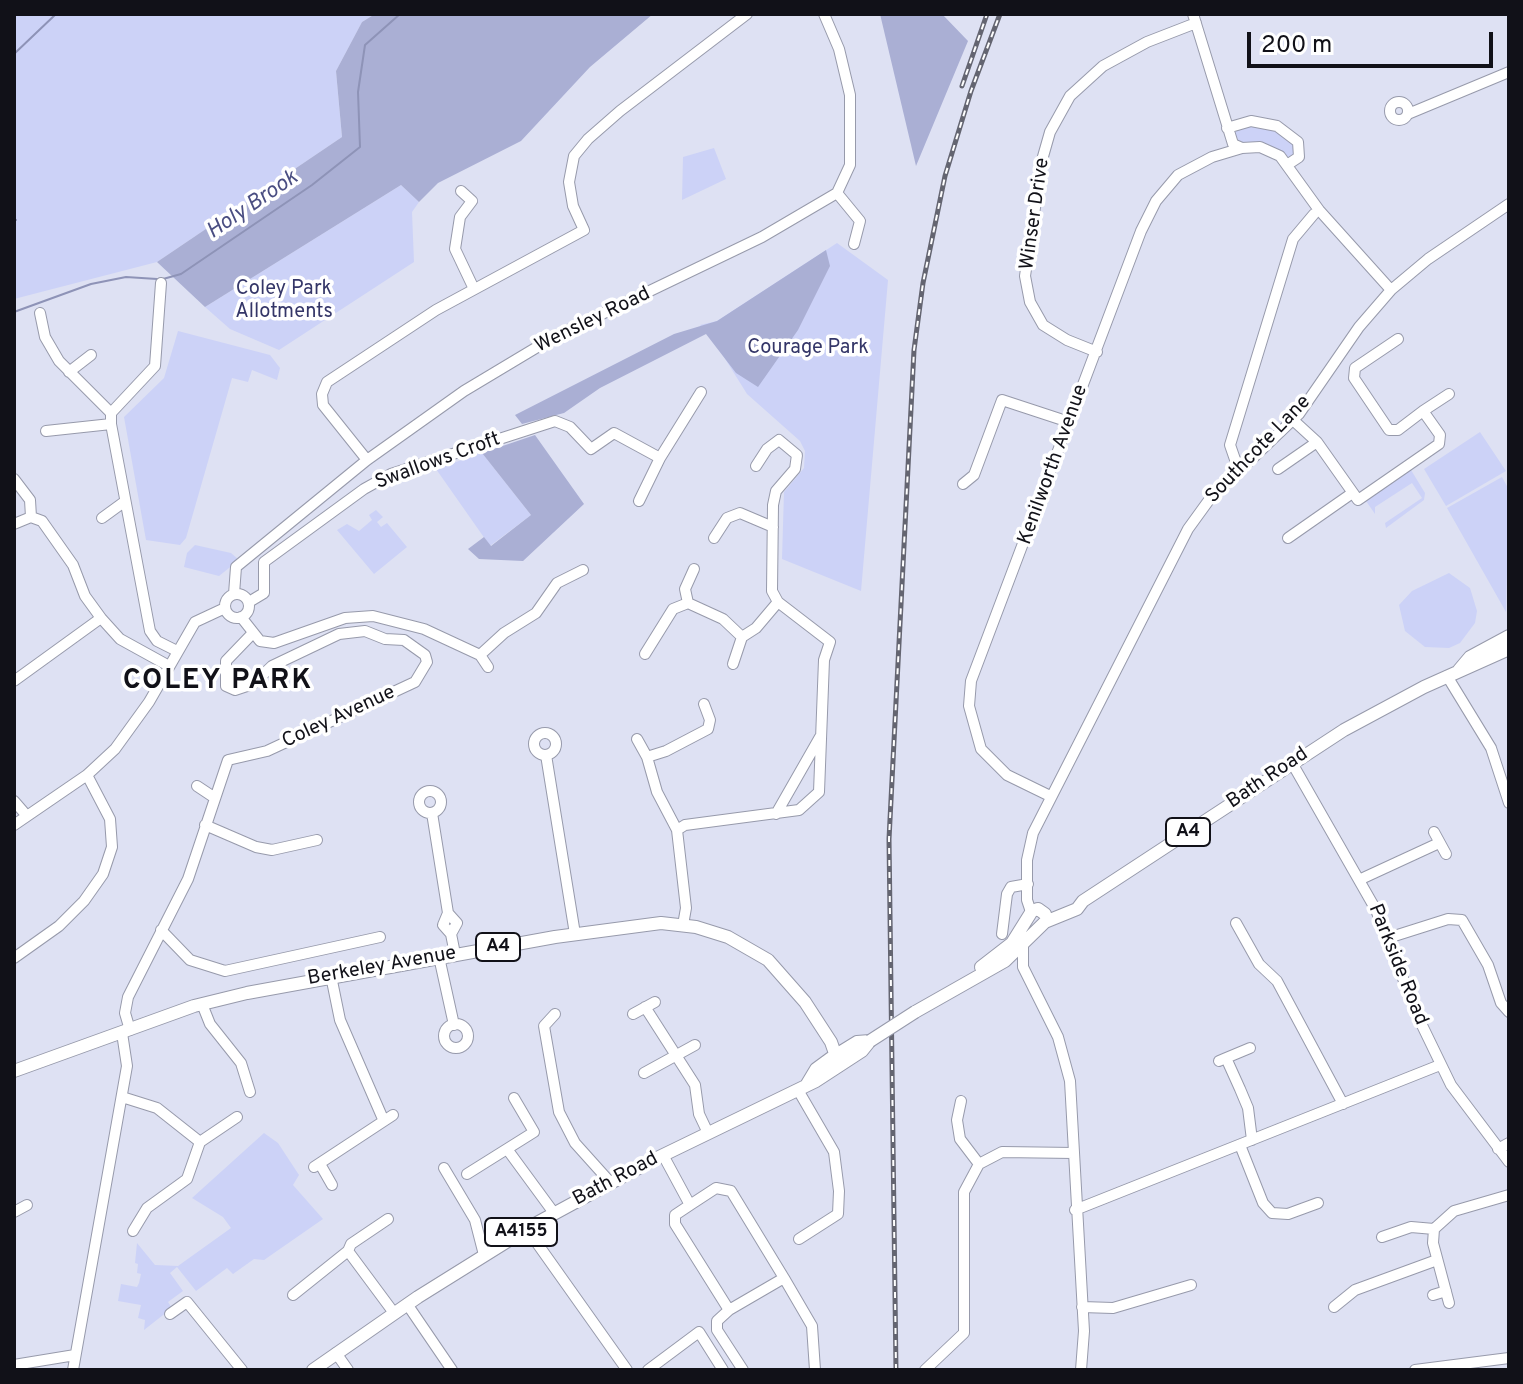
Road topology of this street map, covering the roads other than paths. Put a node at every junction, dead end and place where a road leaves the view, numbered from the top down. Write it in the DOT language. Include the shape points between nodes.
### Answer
graph roads {
  1 [pos="747,14"];
  2 [pos="824,14"];
  3 [pos="1194,19"];
  4 [pos="1509,72"];
  5 [pos="1408,114"];
  6 [pos="1227,128"];
  7 [pos="1242,148"];
  8 [pos="1287,165"];
  9 [pos="461,191"];
  10 [pos="837,193"];
  11 [pos="1509,204"];
  12 [pos="1314,214"];
  13 [pos="854,244"];
  14 [pos="161,283"];
  15 [pos="474,289"];
  16 [pos="1391,290"];
  17 [pos="40,313"];
  18 [pos="1398,339"];
  19 [pos="1097,352"];
  20 [pos="91,355"];
  21 [pos="69,372"];
  22 [pos="701,392"];
  23 [pos="1449,394"];
  24 [pos="1423,411"];
  25 [pos="111,419"];
  26 [pos="1293,420"];
  27 [pos="1069,422"];
  28 [pos="46,431"];
  29 [pos="1317,442"];
  30 [pos="660,458"];
  31 [pos="367,460"];
  32 [pos="756,466"];
  33 [pos="1278,469"];
  34 [pos="1239,471"];
  35 [pos="14,479"];
  36 [pos="963,484"];
  37 [pos="1354,497"];
  38 [pos="639,501"];
  39 [pos="124,502"];
  40 [pos="31,517"];
  41 [pos="102,518"];
  42 [pos="14,524"];
  43 [pos="773,527"];
  44 [pos="714,538"];
  45 [pos="1288,538"];
  46 [pos="694,569"];
  47 [pos="583,570"];
  48 [pos="234,594"];
  49 [pos="249,602"];
  50 [pos="778,602"];
  51 [pos="688,603"];
  52 [pos="225,608"];
  53 [pos="241,617"];
  54 [pos="101,618"];
  55 [pos="252,634"];
  56 [pos="1509,636"];
  57 [pos="742,637"];
  58 [pos="1509,649"];
  59 [pos="177,651"];
  60 [pos="645,654"];
  61 [pos="480,655"];
  62 [pos="733,664"];
  63 [pos="169,666"];
  64 [pos="488,667"];
  65 [pos="1453,673"];
  66 [pos="14,681"];
  67 [pos="704,704"];
  68 [pos="821,735"];
  69 [pos="637,739"];
  70 [pos="546,755"];
  71 [pos="647,757"];
  72 [pos="805,761"];
  73 [pos="1292,763"];
  74 [pos="822,771"];
  75 [pos="87,775"];
  76 [pos="197,786"];
  77 [pos="1050,796"];
  78 [pos="215,798"];
  79 [pos="14,801"];
  80 [pos="1509,803"];
  81 [pos="432,813"];
  82 [pos="776,814"];
  83 [pos="27,816"];
  84 [pos="14,825"];
  85 [pos="205,825"];
  86 [pos="677,830"];
  87 [pos="1434,832"];
  88 [pos="317,840"];
  89 [pos="1439,843"];
  90 [pos="1446,854"];
  91 [pos="1361,879"];
  92 [pos="1029,887"];
  93 [pos="1038,917"];
  94 [pos="1236,923"];
  95 [pos="683,925"];
  96 [pos="161,930"];
  97 [pos="575,934"];
  98 [pos="1002,934"];
  99 [pos="380,937"];
  100 [pos="1388,938"];
  101 [pos="1023,947"];
  102 [pos="455,954"];
  103 [pos="439,957"];
  104 [pos="14,958"];
  105 [pos="1005,961"];
  106 [pos="1023,967"];
  107 [pos="331,976"];
  108 [pos="961,984"];
  109 [pos="202,1004"];
  110 [pos="1509,1012"];
  111 [pos="555,1014"];
  112 [pos="633,1014"];
  113 [pos="454,1025"];
  114 [pos="821,1028"];
  115 [pos="126,1031"];
  116 [pos="696,1043"];
  117 [pos="863,1045"];
  118 [pos="1250,1048"];
  119 [pos="677,1057"];
  120 [pos="836,1059"];
  121 [pos="1440,1065"];
  122 [pos="14,1071"];
  123 [pos="644,1073"];
  124 [pos="803,1087"];
  125 [pos="250,1092"];
  126 [pos="122,1097"];
  127 [pos="514,1098"];
  128 [pos="961,1101"];
  129 [pos="1343,1104"];
  130 [pos="237,1117"];
  131 [pos="708,1133"];
  132 [pos="1252,1140"];
  133 [pos="200,1142"];
  134 [pos="1509,1143"];
  135 [pos="1240,1145"];
  136 [pos="507,1149"];
  137 [pos="1498,1149"];
  138 [pos="1074,1153"];
  139 [pos="663,1155"];
  140 [pos="1509,1162"];
  141 [pos="979,1164"];
  142 [pos="444,1168"];
  143 [pos="467,1174"];
  144 [pos="610,1182"];
  145 [pos="332,1185"];
  146 [pos="1509,1195"];
  147 [pos="27,1205"];
  148 [pos="690,1205"];
  149 [pos="1314,1207"];
  150 [pos="1075,1210"];
  151 [pos="14,1212"];
  152 [pos="554,1213"];
  153 [pos="388,1219"];
  154 [pos="527,1229"];
  155 [pos="1434,1229"];
  156 [pos="133,1231"];
  157 [pos="1382,1237"];
  158 [pos="799,1239"];
  159 [pos="348,1251"];
  160 [pos="484,1255"];
  161 [pos="1437,1260"];
  162 [pos="784,1278"];
  163 [pos="1191,1285"];
  164 [pos="293,1295"];
  165 [pos="1433,1295"];
  166 [pos="407,1304"];
  167 [pos="1082,1307"];
  168 [pos="1334,1307"];
  169 [pos="729,1310"];
  170 [pos="394,1313"];
  171 [pos="170,1314"];
  172 [pos="336,1353"];
  173 [pos="75,1355"];
  174 [pos="1509,1358"];
  175 [pos="14,1365"];
  176 [pos="73,1370"];
  177 [pos="242,1370"];
  178 [pos="313,1370"];
  179 [pos="348,1370"];
  180 [pos="452,1370"];
  181 [pos="627,1370"];
  182 [pos="648,1370"];
  183 [pos="723,1370"];
  184 [pos="743,1370"];
  185 [pos="815,1370"];
  186 [pos="925,1370"];
  187 [pos="1081,1370"];
  188 [pos="1415,1370"];
  1 -- 15 [label="street" via="620,111 574,156 569,182 584,230"];
  2 -- 10 [label="street" via="850,95 850,165"];
  3 -- 6 [label="street"];
  3 -- 19 [label="street, Winser Drive" via="1103,66 1070,96 1050,132 1025,276 1030,302 1043,325"];
  4 -- 5 [label="street"];
  6 -- 7 [label="street" via="1233,144"];
  6 -- 8 [label="street" via="1251,121 1277,126 1298,142 1299,157"];
  7 -- 8 [label="street" via="1260,147"];
  7 -- 19 [label="street, Kenilworth Avenue" via="1178,175 1156,201"];
  8 -- 16 [label="street" via="1319,210"];
  9 -- 15 [label="street" via="472,201 460,217 455,249"];
  10 -- 13 [label="street" via="860,221"];
  10 -- 31 [label="street, Wensley Road" via="762,237 554,337 464,391"];
  11 -- 16 [label="street, Southcote Lane"];
  12 -- 34 [label="street" via="1293,239 1230,445"];
  14 -- 25 [label="street" via="155,366"];
  15 -- 31 [label="street" via="327,382 323,405"];
  16 -- 26 [label="street, Southcote Lane"];
  17 -- 21 [label="street" via="45,337"];
  18 -- 24 [label="street" via="1355,368 1354,378 1389,430 1398,430"];
  19 -- 27 [label="street, Kenilworth Avenue"];
  20 -- 21 [label="street"];
  21 -- 25 [label="street"];
  22 -- 30 [label="street"];
  23 -- 24 [label="street"];
  24 -- 37 [label="street" via="1440,435 1439,444"];
  25 -- 28 [label="street"];
  25 -- 39 [label="street"];
  26 -- 29 [label="street"];
  26 -- 34 [label="street, Southcote Lane"];
  27 -- 36 [label="street" via="1002,400 974,475"];
  27 -- 77 [label="street, Kenilworth Avenue" via="971,681 969,706 977,739 990,760 1007,775"];
  29 -- 33 [label="street"];
  29 -- 37 [label="street"];
  30 -- 38 [label="street"];
  30 -- 49 [label="street, Swallows Croft" via="614,433 591,449 570,427 555,421 391,474 264,562 264,593"];
  31 -- 48 [label="street, Wensley Road" via="236,567"];
  32 -- 43 [label="street" via="779,440 797,455 795,469 776,491"];
  34 -- 77 [label="street, Southcote Lane" via="1188,529"];
  35 -- 40 [label="street" via="30,500"];
  37 -- 45 [label="street"];
  39 -- 41 [label="street"];
  39 -- 59 [label="street" via="150,631"];
  40 -- 42 [label="street"];
  40 -- 54 [label="street" via="42,521 73,565"];
  43 -- 44 [label="street" via="740,513 727,518"];
  43 -- 50 [label="street" via="772,591"];
  46 -- 51 [label="street" via="685,589"];
  47 -- 61 [label="street" via="557,583 550,604"];
  48 -- 49 [label="street"];
  48 -- 52 [label="street"];
  49 -- 53 [label="street"];
  50 -- 57 [label="street"];
  50 -- 68 [label="street" via="830,642 824,660"];
  51 -- 57 [label="street" via="723,619"];
  51 -- 60 [label="street" via="673,609"];
  52 -- 53 [label="street"];
  52 -- 59 [label="street" via="195,622"];
  53 -- 55 [label="street"];
  54 -- 63 [label="street" via="120,639"];
  54 -- 66 [label="street"];
  55 -- 61 [label="street" via="274,643 345,618 373,616 424,629"];
  55 -- 78 [label="street, Coley Avenue" via="226,661 223,678 235,690 339,634 365,631 404,640 427,662 415,682 267,751 233,756"];
  56 -- 65 [label="main road, Bath Road / A4"];
  57 -- 62 [label="street"];
  58 -- 65 [label="main road, Bath Road / A4"];
  59 -- 63 [label="street"];
  61 -- 64 [label="street"];
  63 -- 75 [label="street" via="130,729"];
  65 -- 73 [label="main road, Bath Road / A4" via="1355,723"];
  65 -- 80 [label="street" via="1503,770"];
  67 -- 71 [label="street" via="708,729"];
  68 -- 72 [label="street"];
  68 -- 74 [label="street"];
  69 -- 71 [label="street"];
  70 -- 97 [label="street"];
  71 -- 86 [label="street" via="657,792"];
  72 -- 74 [label="street"];
  72 -- 82 [label="street"];
  73 -- 91 [label="street, Parkside Road"];
  73 -- 93 [label="main road, Bath Road / A4" via="1083,901"];
  74 -- 82 [label="street" via="819,792 799,810"];
  75 -- 83 [label="street"];
  75 -- 104 [label="street" via="110,819 112,847 103,874 59,926"];
  76 -- 78 [label="street"];
  77 -- 92 [label="street, Southcote Lane" via="1029,848"];
  78 -- 85 [label="street, Coley Avenue"];
  79 -- 83 [label="street"];
  81 -- 102 [label="street" via="448,913 457,923 451,934"];
  82 -- 86 [label="street"];
  83 -- 84 [label="street"];
  85 -- 88 [label="street" via="272,850"];
  85 -- 96 [label="street, Coley Avenue" via="188,879"];
  86 -- 95 [label="street" via="686,908"];
  87 -- 89 [label="street"];
  89 -- 90 [label="street"];
  89 -- 91 [label="street"];
  91 -- 100 [label="street, Parkside Road"];
  92 -- 93 [label="street, Southcote Lane" via="1027,900"];
  92 -- 98 [label="street" via="1011,887"];
  93 -- 101 [label="main road, Bath Road"];
  93 -- 108 [label="main road, Bath Road"];
  94 -- 129 [label="street" via="1259,964 1277,981"];
  95 -- 97 [label="main road, Berkeley Avenue / A4" via="648,923"];
  95 -- 114 [label="main road, Berkeley Avenue / A4" via="728,937 759,954 789,981"];
  96 -- 99 [label="street" via="190,960 225,971"];
  96 -- 115 [label="street, Coley Avenue" via="128,997"];
  97 -- 102 [label="main road, Berkeley Avenue / A4"];
  100 -- 110 [label="street" via="1448,919 1462,920"];
  100 -- 121 [label="street, Parkside Road"];
  101 -- 105 [label="main road, Bath Road"];
  101 -- 106 [label="street"];
  102 -- 103 [label="main road, Berkeley Avenue / A4"];
  103 -- 107 [label="main road, Berkeley Avenue / A4"];
  103 -- 113 [label="street"];
  105 -- 106 [label="street"];
  105 -- 108 [label="main road, Bath Road"];
  106 -- 138 [label="street" via="1064,1053"];
  107 -- 109 [label="main road, Berkeley Avenue / A4"];
  107 -- 145 [label="street" via="340,1020 388,1117 317,1166"];
  108 -- 117 [label="main road, Bath Road, bridge"];
  109 -- 115 [label="main road, Berkeley Avenue / A4"];
  109 -- 125 [label="street" via="210,1024 241,1063"];
  111 -- 144 [label="street" via="544,1026 559,1112 575,1143"];
  112 -- 119 [label="street" via="650,1005"];
  114 -- 117 [label="main road"];
  114 -- 120 [label="main road, Berkeley Avenue / A4"];
  115 -- 122 [label="main road, Berkeley Avenue / A4"];
  115 -- 126 [label="street, Coley Avenue"];
  116 -- 119 [label="street"];
  117 -- 120 [label="main road, Bath Road"];
  118 -- 132 [label="street" via="1223,1060 1248,1108"];
  119 -- 123 [label="street"];
  119 -- 131 [label="street" via="695,1085"];
  120 -- 124 [label="main road, Bath Road / A4155"];
  121 -- 129 [label="street"];
  121 -- 137 [label="street, Parkside Road"];
  124 -- 131 [label="main road, Bath Road / A4155"];
  124 -- 158 [label="street" via="834,1152 839,1191 838,1214"];
  126 -- 133 [label="street" via="157,1108"];
  126 -- 173 [label="street, Coley Avenue"];
  127 -- 136 [label="street" via="534,1132"];
  128 -- 141 [label="street" via="960,1139"];
  129 -- 132 [label="street"];
  130 -- 133 [label="street"];
  131 -- 139 [label="main road, Bath Road / A4155"];
  132 -- 135 [label="street"];
  133 -- 156 [label="street" via="187,1179 153,1199"];
  134 -- 137 [label="street"];
  135 -- 149 [label="street" via="1266,1208 1283,1215"];
  135 -- 150 [label="street"];
  136 -- 143 [label="street"];
  136 -- 152 [label="street"];
  137 -- 140 [label="street, Parkside Road"];
  138 -- 141 [label="street" via="1002,1152"];
  138 -- 150 [label="street"];
  139 -- 144 [label="main road, Bath Road / A4155"];
  139 -- 148 [label="street"];
  141 -- 186 [label="street" via="964,1192 964,1333"];
  142 -- 160 [label="street" via="475,1220"];
  144 -- 152 [label="main road, Bath Road / A4155"];
  146 -- 155 [label="street" via="1454,1211"];
  147 -- 151 [label="street"];
  148 -- 162 [label="street" via="716,1188 731,1191"];
  148 -- 169 [label="street" via="675,1215 675,1224"];
  150 -- 167 [label="street"];
  152 -- 154 [label="main road, Bath Road / A4155"];
  153 -- 159 [label="street"];
  154 -- 160 [label="main road, Bath Road / A4155"];
  154 -- 181 [label="street"];
  155 -- 157 [label="street" via="1411,1227"];
  155 -- 161 [label="street"];
  159 -- 164 [label="street"];
  159 -- 170 [label="street"];
  160 -- 166 [label="main road, Bath Road / A4155"];
  161 -- 165 [label="street" via="1448,1297"];
  161 -- 168 [label="street" via="1355,1290"];
  162 -- 169 [label="street"];
  162 -- 185 [label="street" via="812,1326"];
  163 -- 167 [label="street" via="1113,1308"];
  166 -- 170 [label="main road, Bath Road / A4155"];
  166 -- 180 [label="street"];
  167 -- 187 [label="street"];
  169 -- 184 [label="street" via="717,1321 717,1330"];
  170 -- 172 [label="main road, Bath Road / A4155"];
  171 -- 177 [label="street" via="187,1302"];
  172 -- 178 [label="main road, Bath Road / A4155"];
  172 -- 179 [label="street"];
  173 -- 175 [label="street"];
  173 -- 176 [label="street, Coley Avenue"];
  174 -- 188 [label="street"];
  182 -- 183 [label="street" via="699,1332"];
}
